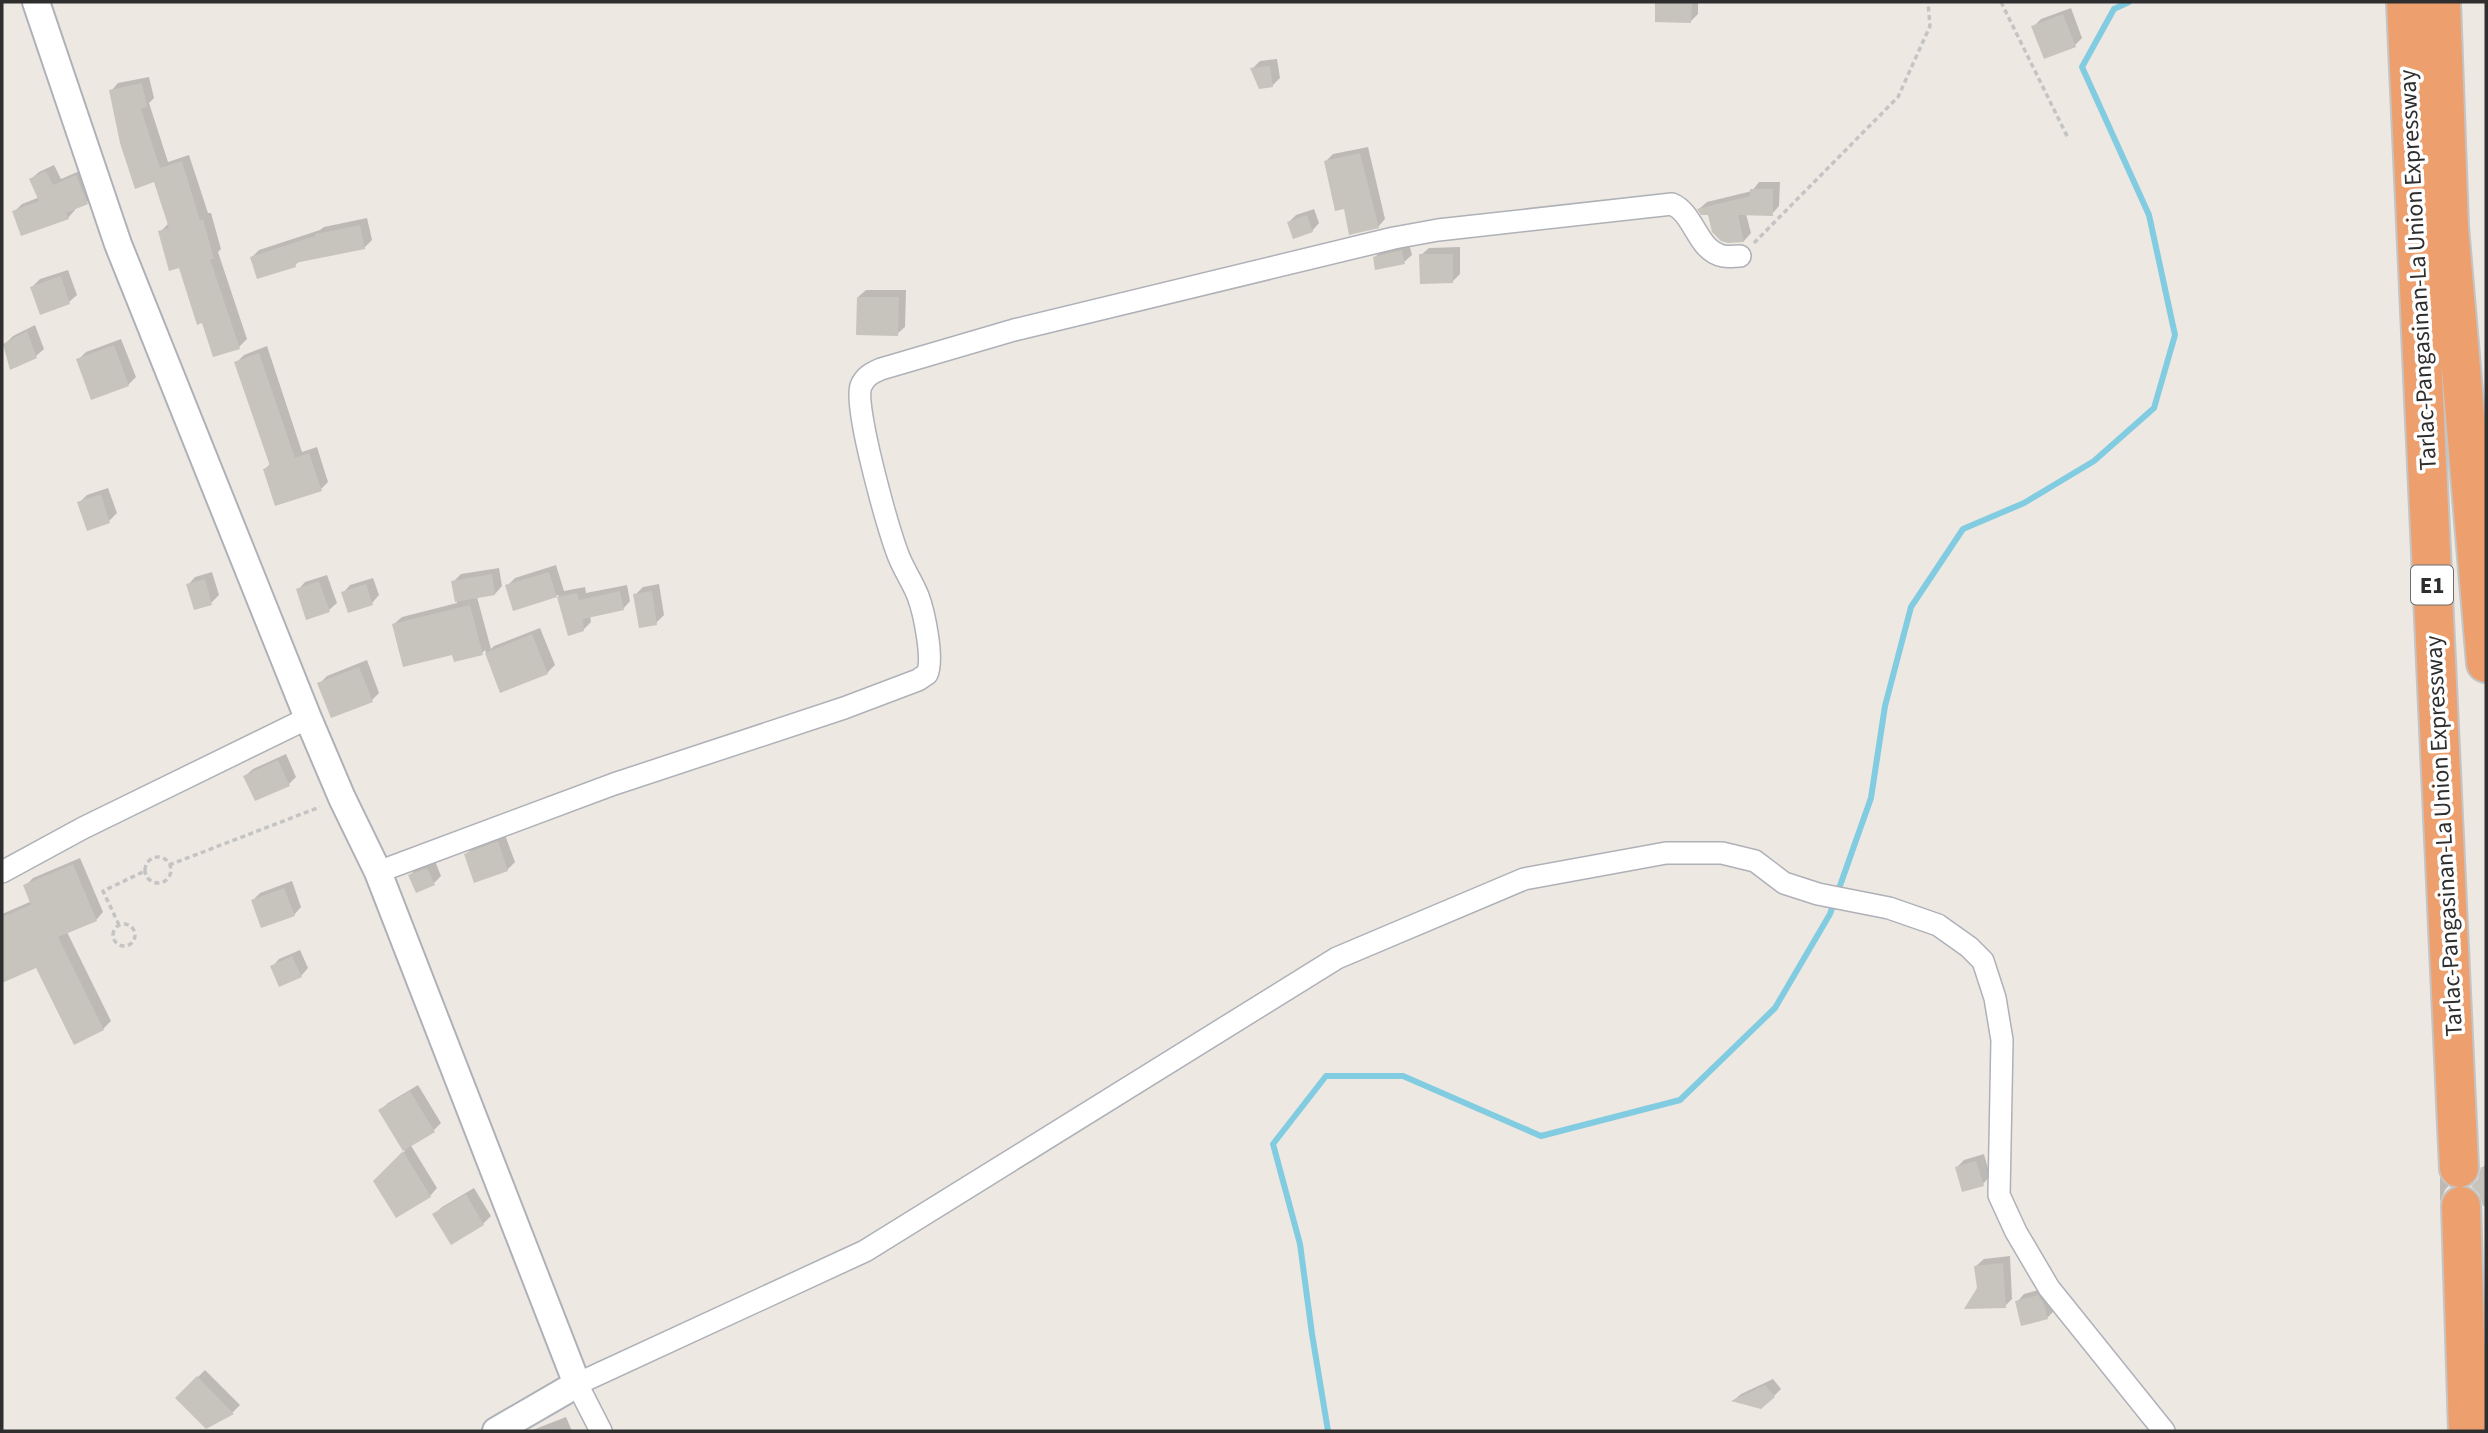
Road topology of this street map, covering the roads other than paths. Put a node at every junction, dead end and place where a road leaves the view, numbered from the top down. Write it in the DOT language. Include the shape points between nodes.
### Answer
graph roads {
  1 [pos="36,2"];
  2 [pos="2406,2"];
  3 [pos="2441,2"];
  4 [pos="1740,257"];
  5 [pos="2486,663"];
  6 [pos="308,718"];
  7 [pos="2,872"];
  8 [pos="378,872"];
  9 [pos="2459,1168"];
  10 [pos="2461,1206"];
  11 [pos="577,1384"];
  12 [pos="496,1431"];
  13 [pos="601,1431"];
  14 [pos="2164,1431"];
  15 [pos="2468,1431"];
  1 -- 6 [label="street" via="118,244"];
  2 -- 9 [label="highway, Tarlac-Pangasinan-La Union Expressway / E1"];
  3 -- 5 [label="highway, Tarlac-Pangasinan-La Union Expressway / E1" via="2449,227"];
  4 -- 8 [label="street" via="1721,256 1707,247 1690,219 1672,204 1438,230 1104,307 881,369 861,384 862,423 897,553 919,598 930,660 927,674 844,708 614,784"];
  6 -- 7 [label="street"];
  6 -- 8 [label="street"];
  8 -- 11 [label="street"];
  10 -- 15 [label="highway"];
  11 -- 12 [label="street"];
  11 -- 13 [label="street"];
  11 -- 14 [label="street" via="864,1251 1337,958 1524,879 1666,853 1722,853 1755,861 1784,883 1889,908 1938,925 1983,961 2001,1040 1999,1195 2049,1288"];
}
